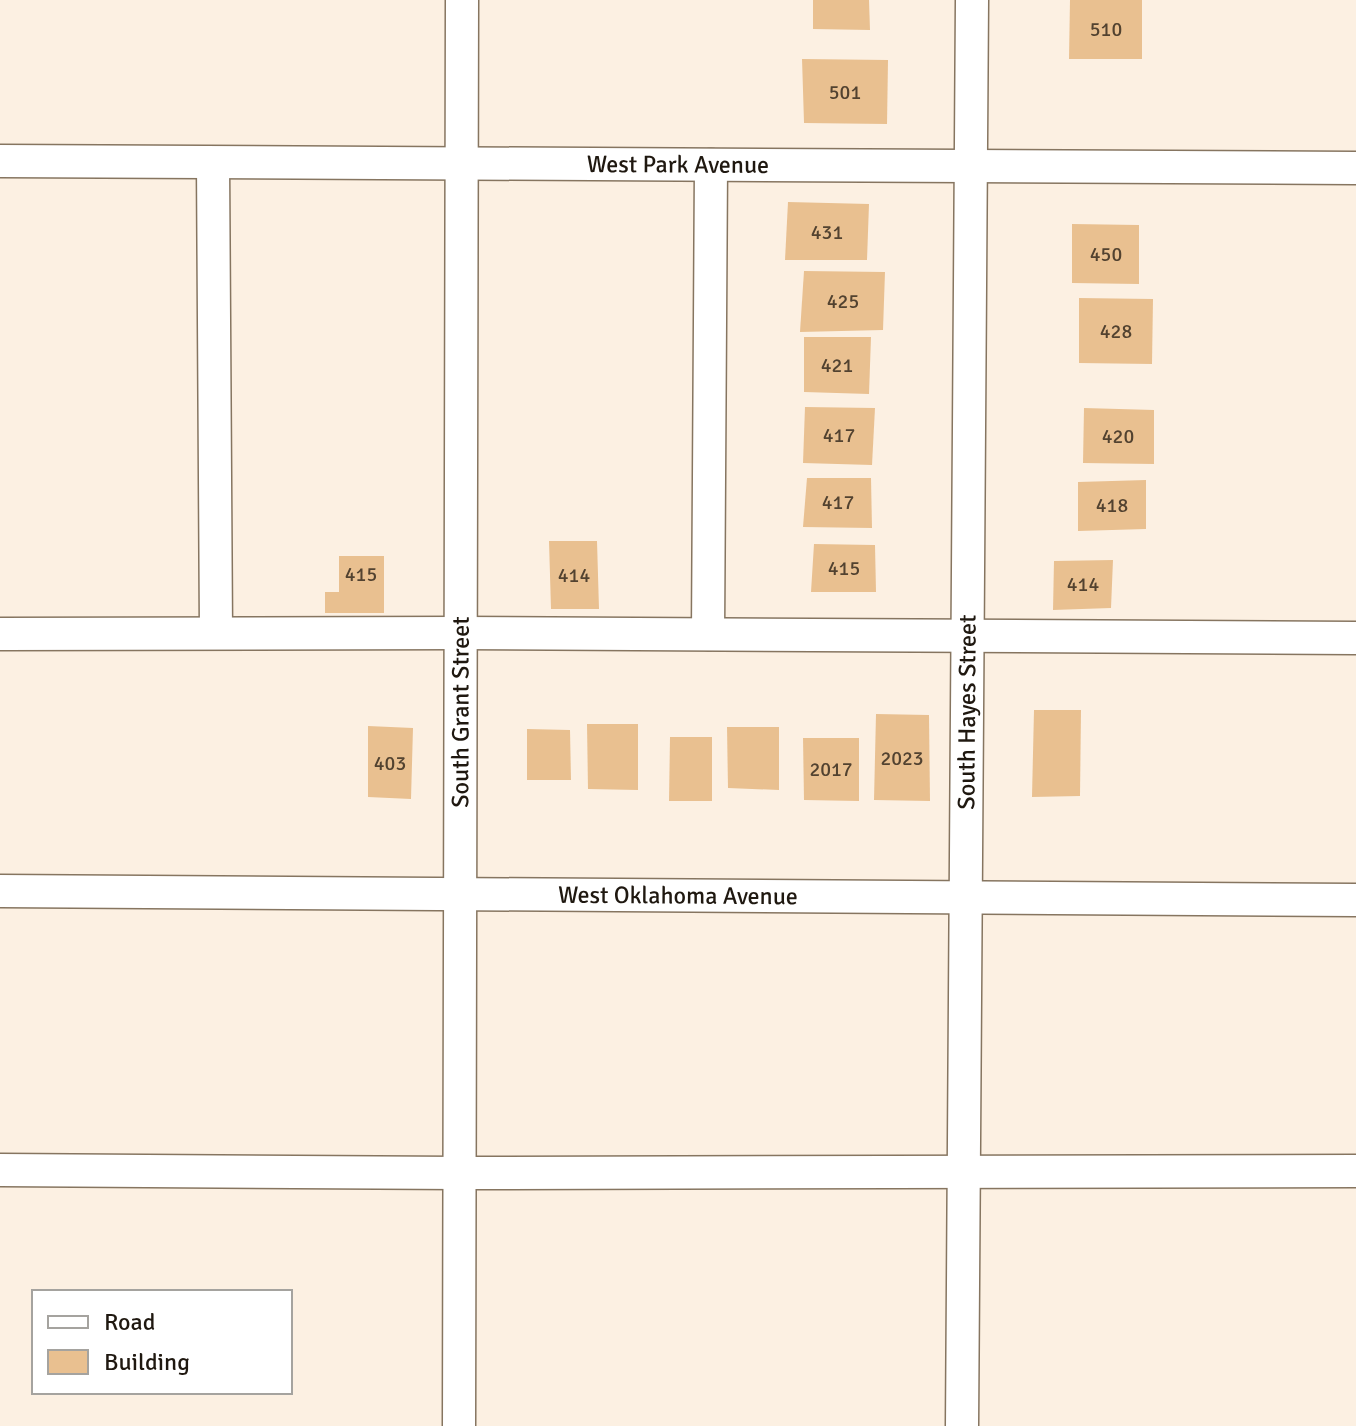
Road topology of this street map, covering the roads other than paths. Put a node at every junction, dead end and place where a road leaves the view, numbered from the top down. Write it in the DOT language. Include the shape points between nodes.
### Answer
graph roads {
  1 [pos="462,0"];
  2 [pos="972,0"];
  3 [pos="0,161"];
  4 [pos="213,163"];
  5 [pos="461,164"];
  6 [pos="711,165"];
  7 [pos="971,166"];
  8 [pos="1356,168"];
  9 [pos="216,633"];
  10 [pos="460,633"];
  11 [pos="0,634"];
  12 [pos="708,634"];
  13 [pos="968,635"];
  14 [pos="1356,638"];
  15 [pos="0,891"];
  16 [pos="460,894"];
  17 [pos="966,897"];
  18 [pos="1356,900"];
  19 [pos="0,1170"];
  20 [pos="964,1171"];
  21 [pos="1356,1171"];
  22 [pos="459,1173"];
  23 [pos="459,1426"];
  24 [pos="962,1426"];
  1 -- 5 [label="street, South Grant Street"];
  2 -- 7 [label="street, South Hayes Street"];
  3 -- 4 [label="street, West Park Avenue"];
  4 -- 5 [label="street, West Park Avenue"];
  4 -- 9 [label="street"];
  5 -- 6 [label="street, West Park Avenue"];
  5 -- 10 [label="street, South Grant Street"];
  6 -- 7 [label="street, West Park Avenue"];
  6 -- 12 [label="street"];
  7 -- 8 [label="street, West Park Avenue"];
  7 -- 13 [label="street, South Hayes Street"];
  9 -- 10 [label="street"];
  9 -- 11 [label="street"];
  10 -- 12 [label="street"];
  10 -- 16 [label="street, South Grant Street"];
  12 -- 13 [label="street"];
  13 -- 14 [label="street"];
  13 -- 17 [label="street, South Hayes Street"];
  15 -- 16 [label="street, West Oklahoma Avenue"];
  16 -- 17 [label="street, West Oklahoma Avenue"];
  16 -- 22 [label="street, South Grant Street"];
  17 -- 18 [label="street, West Oklahoma Avenue"];
  17 -- 20 [label="street, South Hayes Street"];
  19 -- 22 [label="street"];
  20 -- 21 [label="street"];
  20 -- 22 [label="street"];
  20 -- 24 [label="street, South Hayes Street"];
  22 -- 23 [label="street, South Grant Street"];
}
